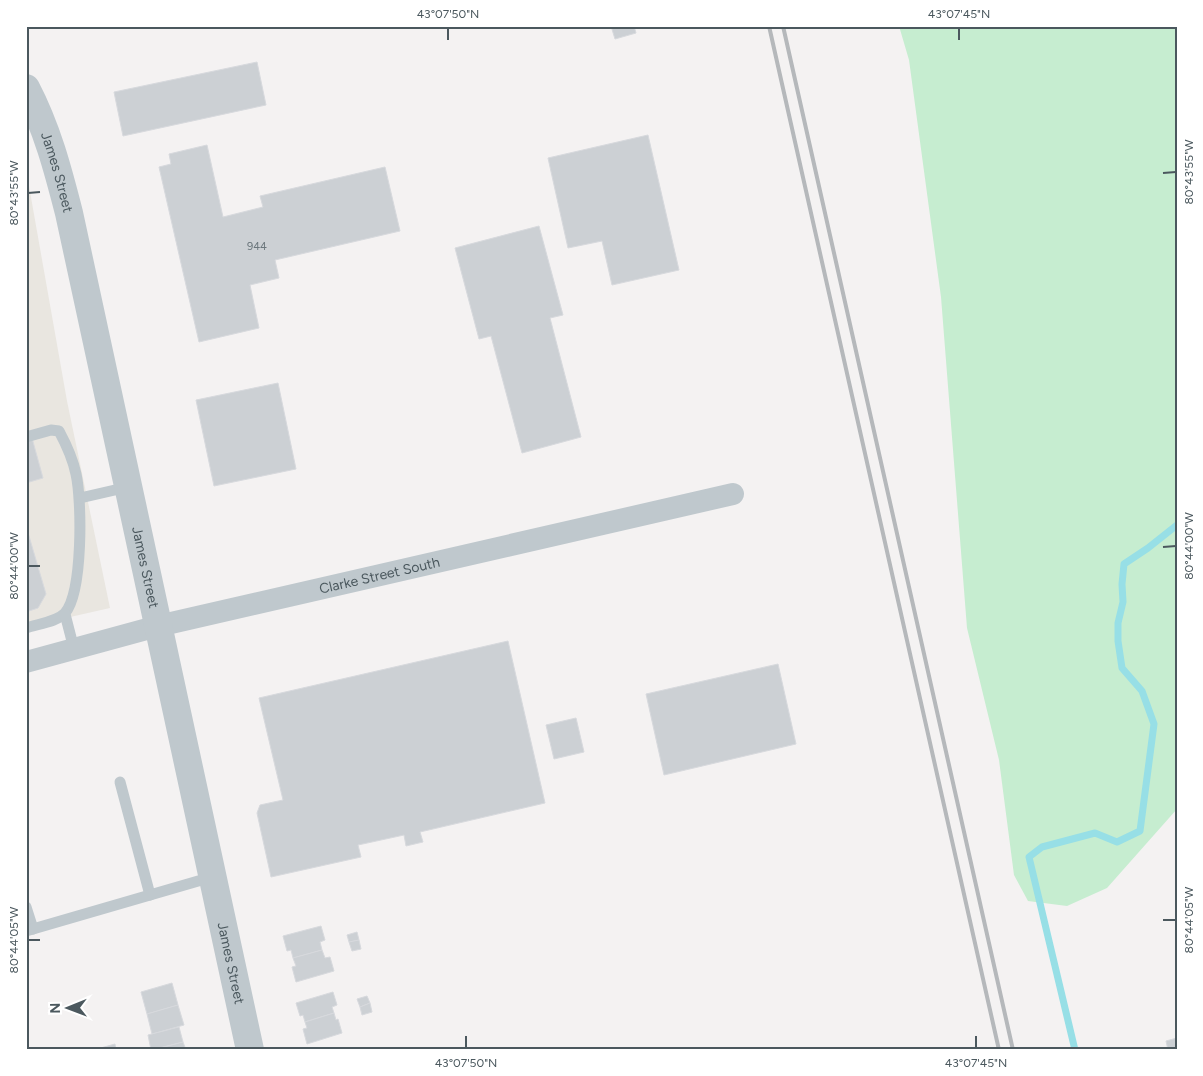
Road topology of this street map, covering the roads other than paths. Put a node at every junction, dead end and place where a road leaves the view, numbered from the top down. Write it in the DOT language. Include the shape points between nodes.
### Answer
graph roads {
  1 [pos="26,88"];
  2 [pos="26,437"];
  3 [pos="128,487"];
  4 [pos="733,494"];
  5 [pos="80,498"];
  6 [pos="64,614"];
  7 [pos="158,626"];
  8 [pos="26,628"];
  9 [pos="74,649"];
  10 [pos="26,662"];
  11 [pos="120,782"];
  12 [pos="212,878"];
  13 [pos="150,895"];
  14 [pos="26,907"];
  15 [pos="29,930"];
  16 [pos="250,1050"];
  1 -- 3 [label="street, James Street" via="53,151 65,196"];
  2 -- 5 [label="lane" via="59,431 75,472"];
  3 -- 5 [label="lane"];
  3 -- 7 [label="street, James Street"];
  4 -- 7 [label="street, Clarke Street South"];
  5 -- 6 [label="lane" via="77,578 71,603"];
  6 -- 8 [label="lane"];
  6 -- 9 [label="lane"];
  7 -- 9 [label="street, Clarke Street South"];
  7 -- 12 [label="street, James Street"];
  9 -- 10 [label="street, Clarke Street South"];
  11 -- 13 [label="lane"];
  12 -- 13 [label="lane"];
  12 -- 16 [label="street, James Street"];
  13 -- 15 [label="lane"];
  14 -- 15 [label="lane"];
}
